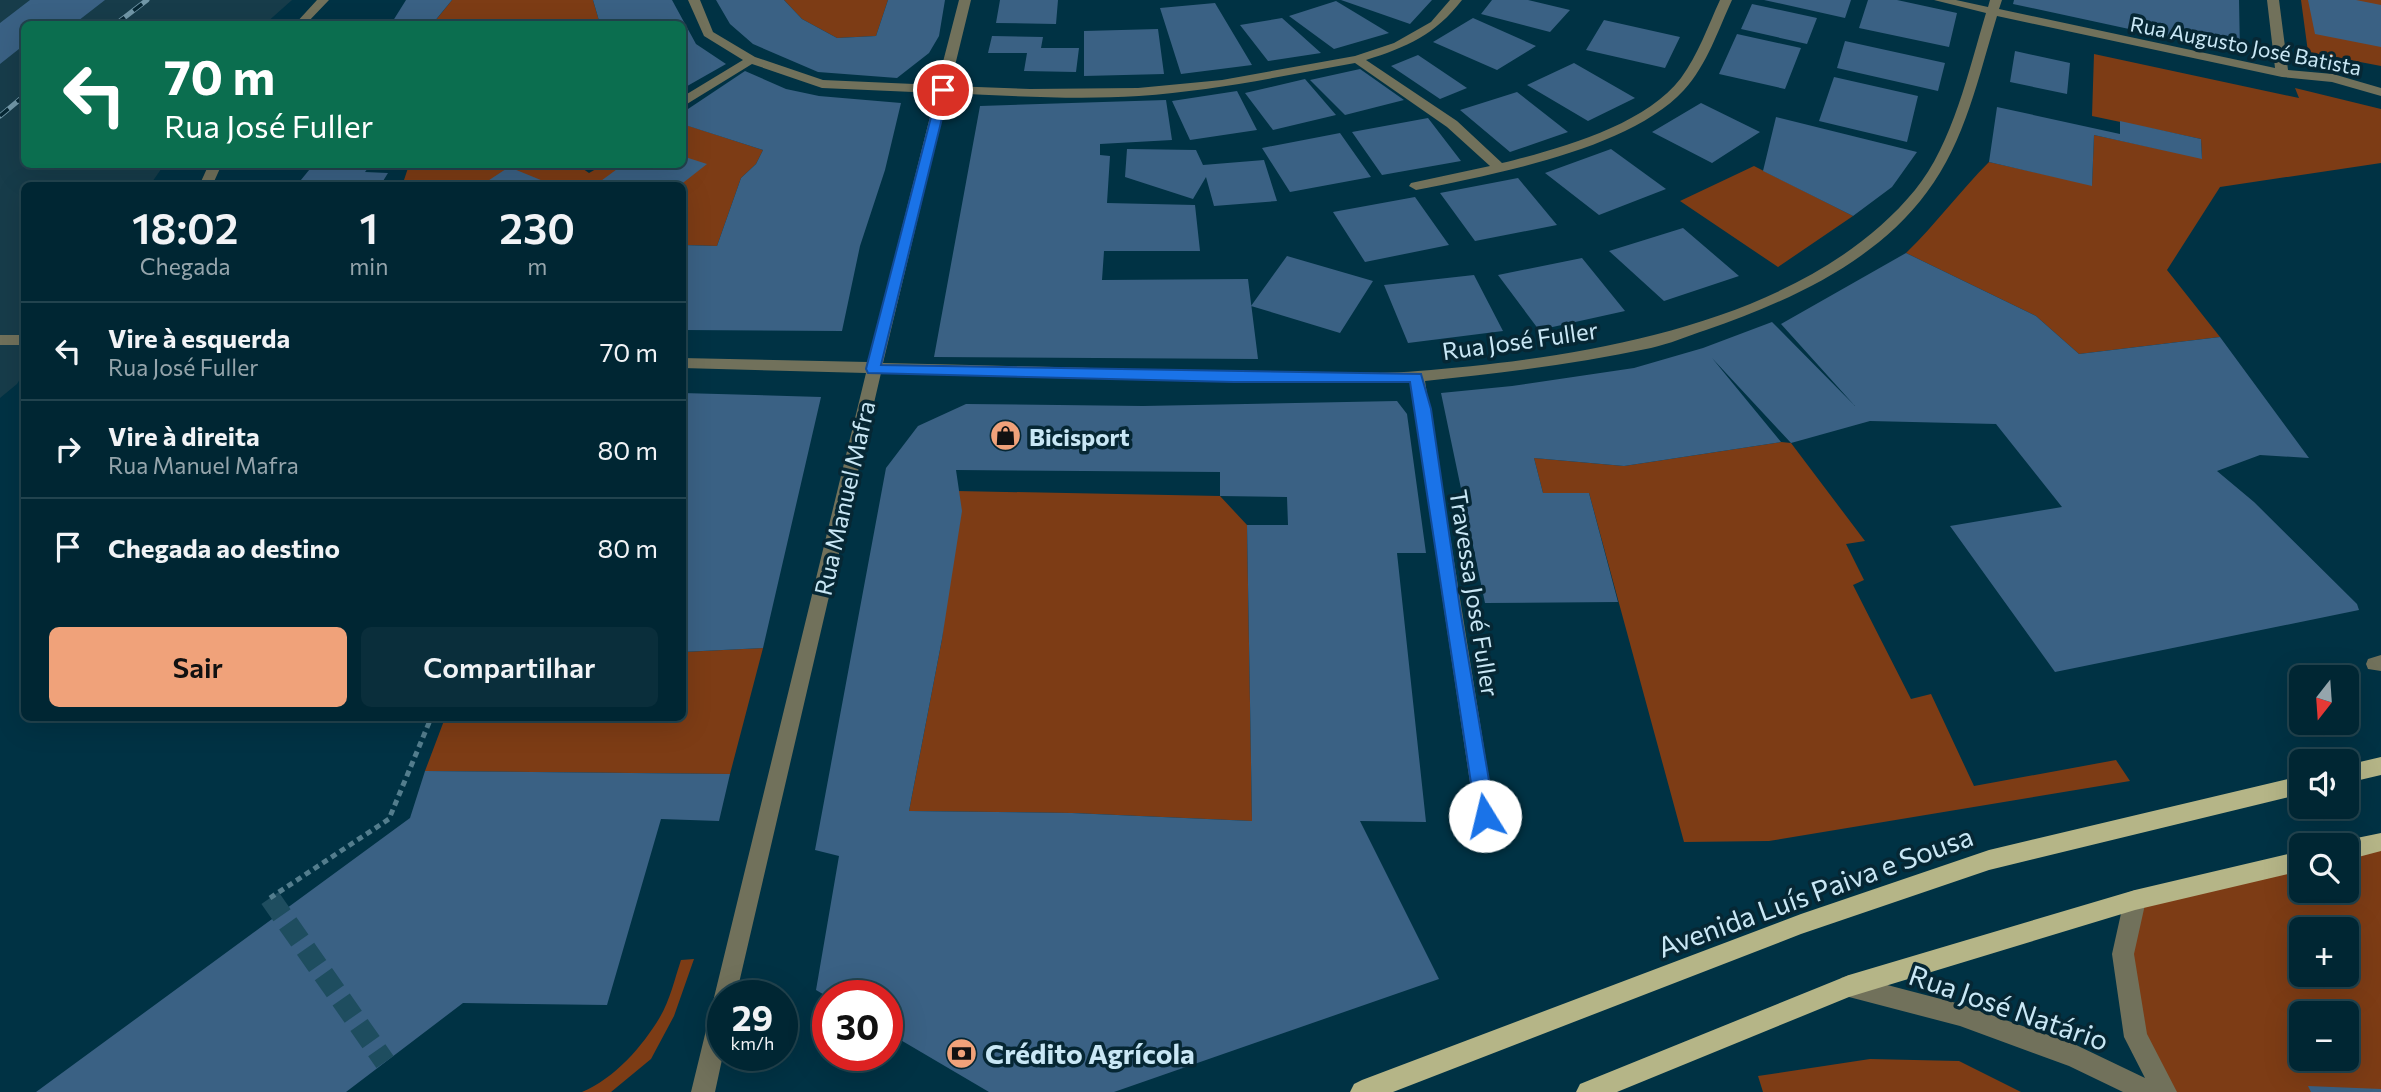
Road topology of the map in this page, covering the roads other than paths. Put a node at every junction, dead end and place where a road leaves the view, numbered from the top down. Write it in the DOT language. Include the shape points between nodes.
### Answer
graph roads {
  1 [pos="323,0"];
  2 [pos="694,0"];
  3 [pos="965,0"];
  4 [pos="1456,0"];
  5 [pos="1726,0"];
  6 [pos="1940,0"];
  7 [pos="2273,0"];
  8 [pos="1995,6"];
  9 [pos="303,21"];
  10 [pos="1357,59"];
  11 [pos="751,60"];
  12 [pos="2282,73"];
  13 [pos="943,90"];
  14 [pos="2381,92"];
  15 [pos="686,101"];
  16 [pos="1500,168"];
  17 [pos="1416,186"];
  18 [pos="21,340"];
  19 [pos="0,341"];
  20 [pos="686,363"];
  21 [pos="873,369"];
  22 [pos="1416,377"];
  23 [pos="2381,766"];
  24 [pos="2359,771"];
  25 [pos="2289,788"];
  26 [pos="1485,816"];
  27 [pos="2381,842"];
  28 [pos="2359,847"];
  29 [pos="2289,864"];
  30 [pos="2135,900"];
  31 [pos="729,980"];
  32 [pos="1849,986"];
  33 [pos="708,1071"];
  34 [pos="703,1092"];
  35 [pos="1362,1092"];
  36 [pos="1588,1092"];
  37 [pos="2148,1092"];
  38 [pos="2165,1092"];
  1 -- 9 [label="street"];
  2 -- 11 [label="street" via="708,34"];
  3 -- 13 [label="street, Rua Manuel Mafra"];
  4 -- 10 [label="street" via="1435,24 1398,46"];
  5 -- 16 [label="street" via="1697,61 1669,96 1600,137"];
  6 -- 8 [label="street, Rua Augusto José Batista"];
  7 -- 12 [label="street"];
  8 -- 12 [label="street, Rua Augusto José Batista"];
  8 -- 22 [label="street, Rua José Fuller" via="1947,146 1922,190 1886,228 1831,269 1754,308 1651,343"];
  10 -- 13 [label="street" via="1222,84 1138,92"];
  10 -- 16 [label="street" via="1452,124"];
  11 -- 13 [label="street" via="821,83"];
  11 -- 15 [label="street"];
  12 -- 14 [label="street, Rua Augusto José Batista" via="2333,78"];
  13 -- 21 [label="street, Rua Manuel Mafra"];
  16 -- 17 [label="street"];
  18 -- 19 [label="street"];
  20 -- 21 [label="street, Rua José Fuller"];
  21 -- 22 [label="street, Rua José Fuller"];
  21 -- 31 [label="street, Rua Manuel Mafra"];
  22 -- 26 [label="street, Travessa José Fuller"];
  23 -- 24 [label="main road"];
  25 -- 35 [label="main road, Avenida Luís Paiva e Sousa" via="1989,860 1801,924"];
  27 -- 28 [label="main road"];
  29 -- 30 [label="main road"];
  30 -- 32 [label="main road"];
  30 -- 38 [label="street, Rua José Natário" via="2123,954 2136,1037"];
  32 -- 36 [label="main road"];
  32 -- 37 [label="street, Rua José Natário" via="1960,1015 2074,1056"];
  33 -- 34 [label="street"];
}
